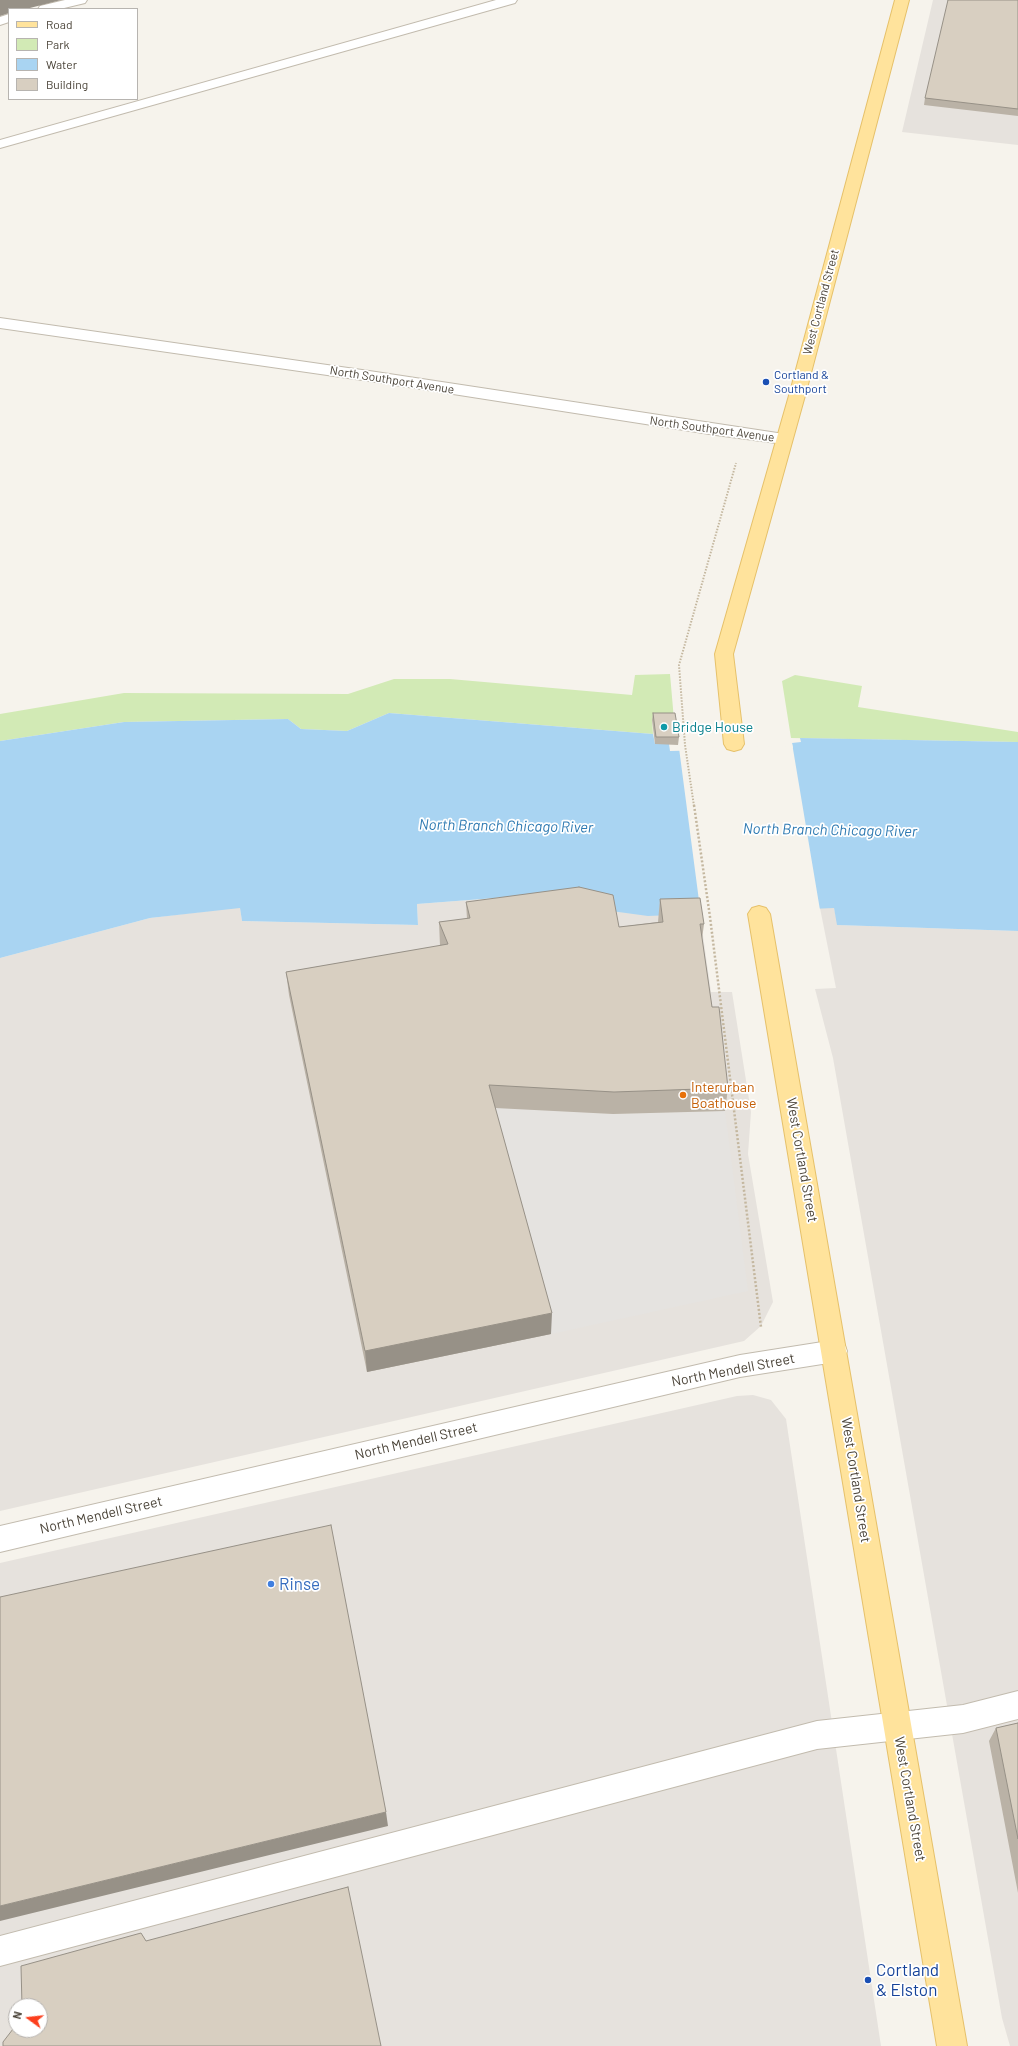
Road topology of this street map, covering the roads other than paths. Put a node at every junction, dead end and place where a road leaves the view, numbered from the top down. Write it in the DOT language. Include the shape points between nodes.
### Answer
graph roads {
  1 [pos="80,0"];
  2 [pos="510,0"];
  3 [pos="902,0"];
  4 [pos="49,8"];
  5 [pos="0,144"];
  6 [pos="0,323"];
  7 [pos="784,439"];
  8 [pos="734,744"];
  9 [pos="758,914"];
  10 [pos="835,1351"];
  11 [pos="0,1539"];
  12 [pos="1018,1705"];
  13 [pos="897,1726"];
  14 [pos="0,1951"];
  15 [pos="952,2046"];
  1 -- 4 [label="street"];
  2 -- 5 [label="street"];
  3 -- 7 [label="main road, West Cortland Street"];
  6 -- 7 [label="street, North Southport Avenue"];
  7 -- 8 [label="main road, West Cortland Street" via="724,654"];
  9 -- 10 [label="main road, West Cortland Street"];
  10 -- 11 [label="street, North Mendell Street" via="765,1361"];
  10 -- 13 [label="main road, West Cortland Street"];
  12 -- 13 [label="street" via="963,1719"];
  13 -- 14 [label="street" via="817,1735"];
  13 -- 15 [label="main road, West Cortland Street"];
}
